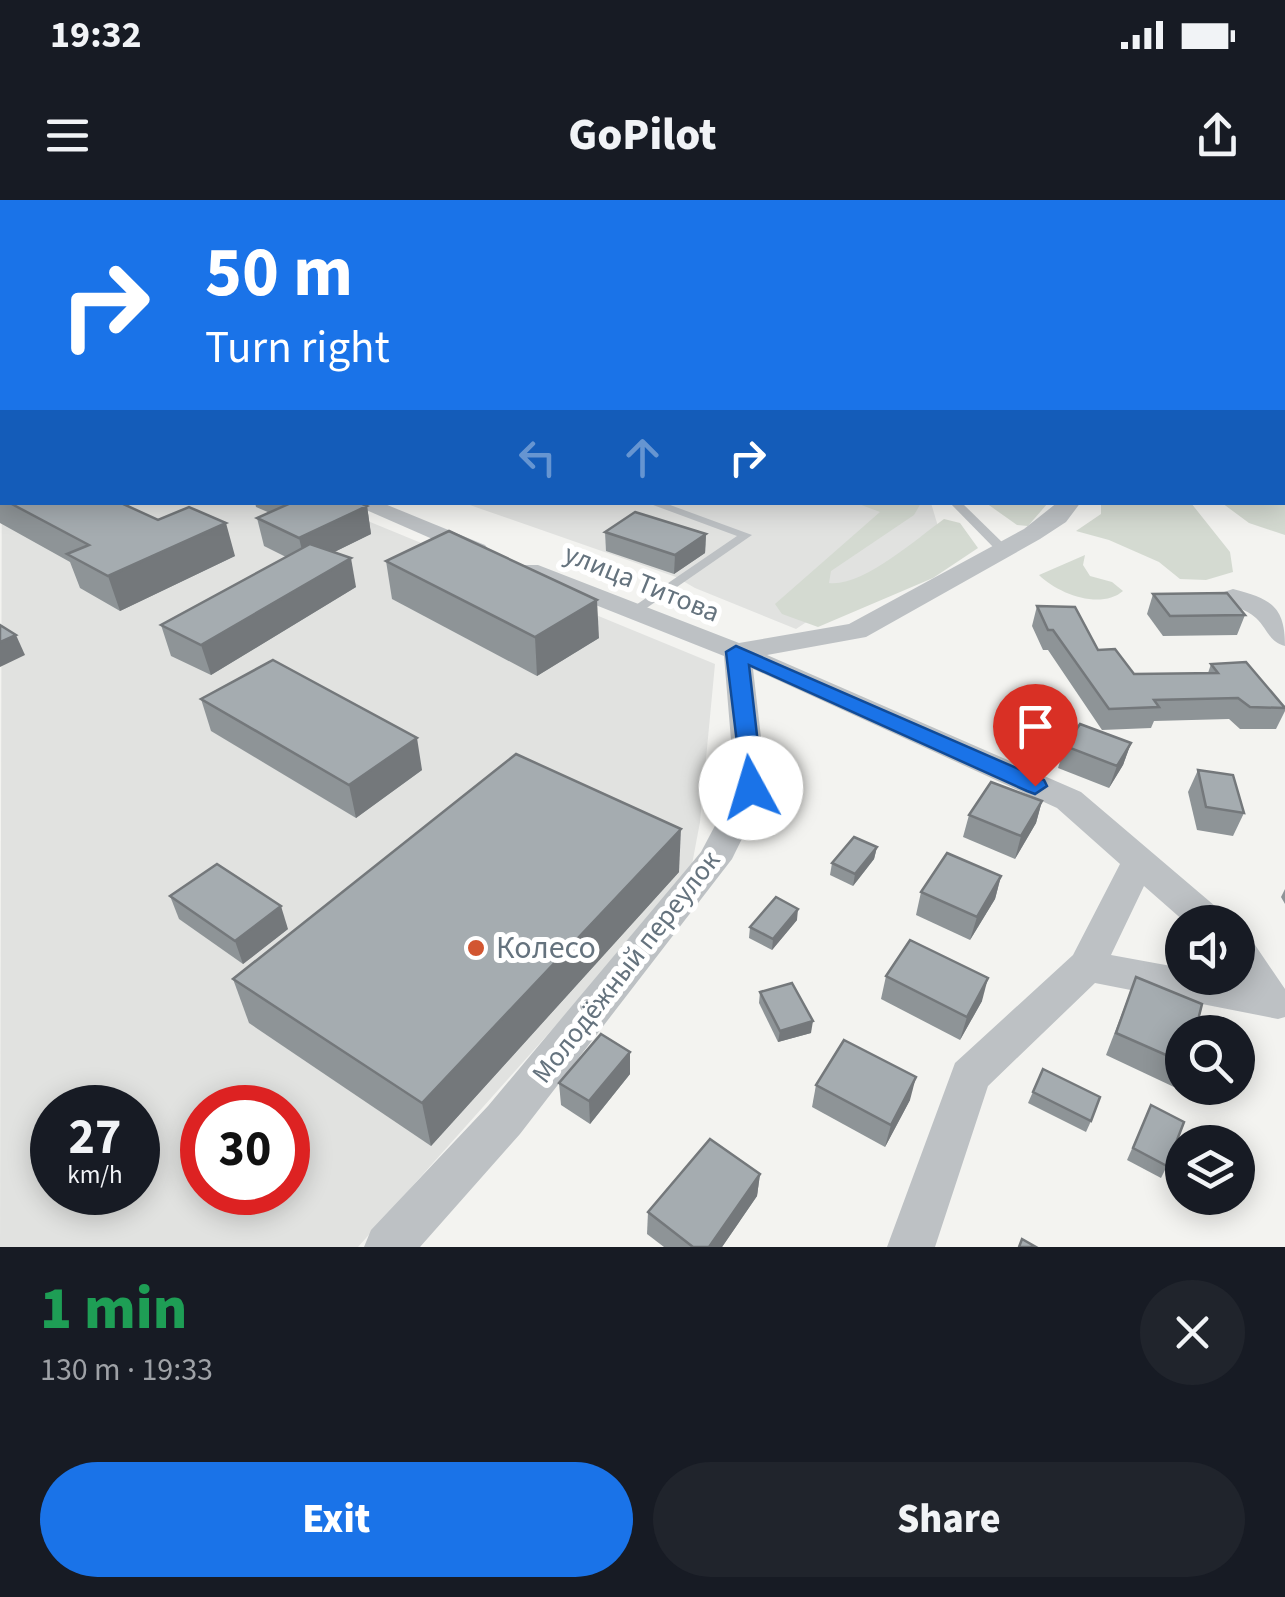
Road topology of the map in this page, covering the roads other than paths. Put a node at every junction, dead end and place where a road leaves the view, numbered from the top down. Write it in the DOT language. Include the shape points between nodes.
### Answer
graph roads {
  1 [pos="367,505"];
  2 [pos="659,505"];
  3 [pos="957,505"];
  4 [pos="1068,505"];
  5 [pos="1002,549"];
  6 [pos="1233,597"];
  7 [pos="635,612"];
  8 [pos="1285,638"];
  9 [pos="736,652"];
  10 [pos="1138,862"];
  11 [pos="1188,905"];
  12 [pos="1086,966"];
  13 [pos="1255,973"];
  14 [pos="1277,1003"];
  15 [pos="388,1247"];
  16 [pos="911,1247"];
  1 -- 7 [label="street, улица Титова"];
  2 -- 7 [label="lane" via="746,535"];
  3 -- 5 [label="lane"];
  4 -- 5 [label="street"];
  5 -- 9 [label="street" via="858,631"];
  6 -- 8 [label="street" via="1263,610"];
  7 -- 9 [label="street, улица Титова"];
  9 -- 10 [label="street, улица Титова" via="1068,800"];
  9 -- 15 [label="street, Молодёжный переулок" via="751,788 715,858 504,1120"];
  10 -- 11 [label="street, улица Титова"];
  10 -- 12 [label="street"];
  12 -- 14 [label="street"];
  12 -- 16 [label="street" via="970,1076"];
  13 -- 14 [label="street"];
}
